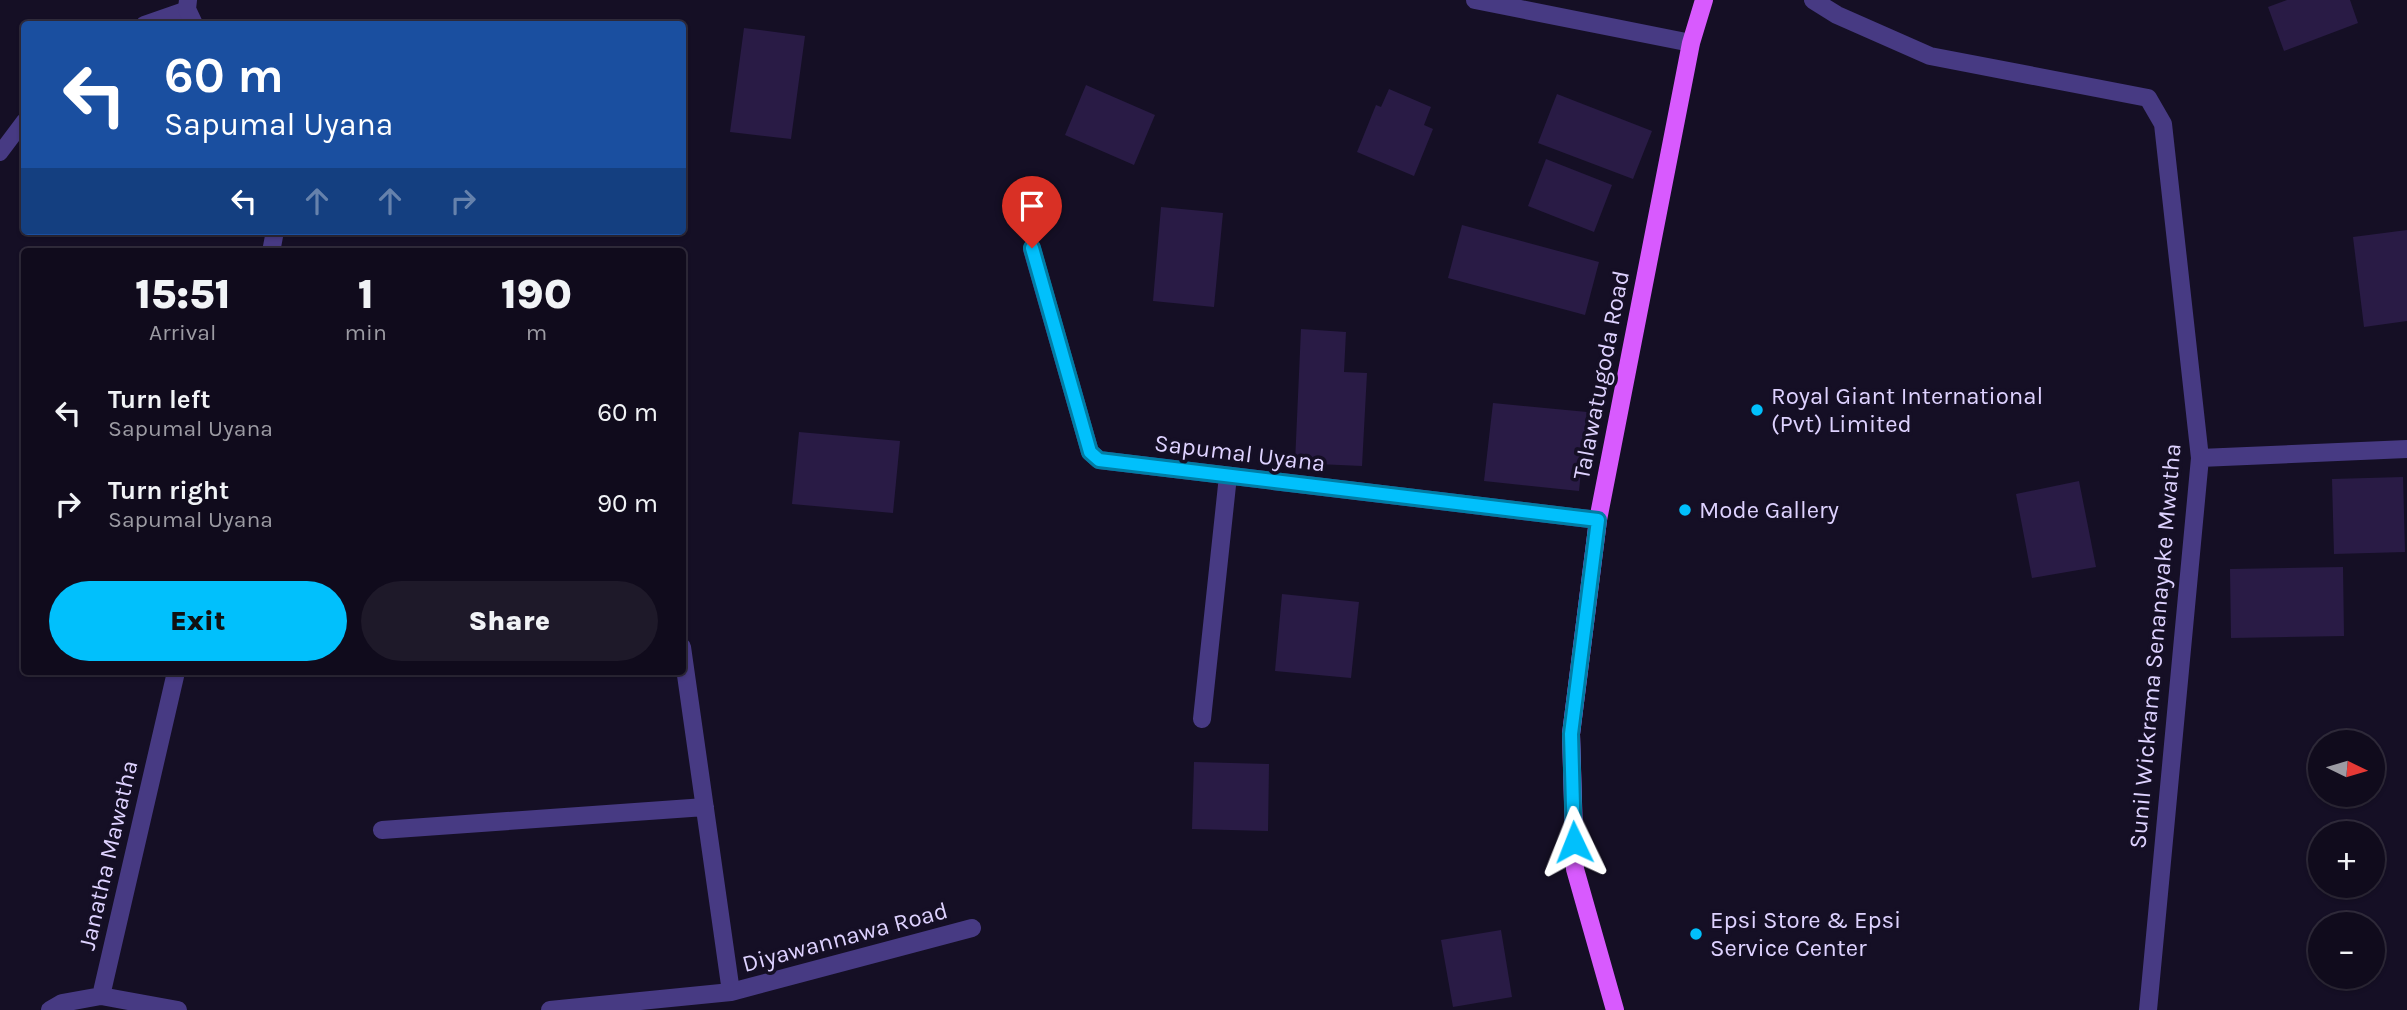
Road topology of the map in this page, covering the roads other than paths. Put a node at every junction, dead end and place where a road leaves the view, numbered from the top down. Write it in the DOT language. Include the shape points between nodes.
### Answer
graph roads {
  1 [pos="1475,0"];
  2 [pos="1704,0"];
  3 [pos="1813,0"];
  4 [pos="190,11"];
  5 [pos="155,21"];
  6 [pos="1691,43"];
  7 [pos="21,125"];
  8 [pos="0,153"];
  9 [pos="1032,248"];
  10 [pos="2407,449"];
  11 [pos="2200,458"];
  12 [pos="1228,476"];
  13 [pos="1598,520"];
  14 [pos="175,675"];
  15 [pos="686,675"];
  16 [pos="1202,719"];
  17 [pos="705,807"];
  18 [pos="382,830"];
  19 [pos="972,928"];
  20 [pos="731,992"];
  21 [pos="101,996"];
  22 [pos="50,1010"];
  23 [pos="178,1010"];
  24 [pos="550,1010"];
  25 [pos="1615,1010"];
  26 [pos="2148,1010"];
  1 -- 6 [label="street"];
  2 -- 6 [label="main road, Talawatugoda Road"];
  3 -- 11 [label="street, Sunil Wickrama Senanayake Mwatha" via="1930,56 2148,98 2163,124"];
  4 -- 5 [label="lane"];
  6 -- 13 [label="main road, Talawatugoda Road"];
  7 -- 8 [label="lane"];
  9 -- 12 [label="street, Sapumal Uyana" via="1090,452 1113,464"];
  10 -- 11 [label="street"];
  11 -- 26 [label="street, Sunil Wickrama Senanayake Mwatha"];
  12 -- 13 [label="street, Sapumal Uyana"];
  12 -- 16 [label="street"];
  13 -- 25 [label="main road, Talawatugoda Road" via="1571,734 1575,869"];
  14 -- 21 [label="street, Janatha Mawatha"];
  15 -- 17 [label="street"];
  17 -- 18 [label="street"];
  17 -- 20 [label="street"];
  19 -- 20 [label="street, Diyawannawa Road"];
  20 -- 24 [label="street, Diyawannawa Road"];
  21 -- 22 [label="street" via="62,1003"];
  21 -- 23 [label="street"];
}
